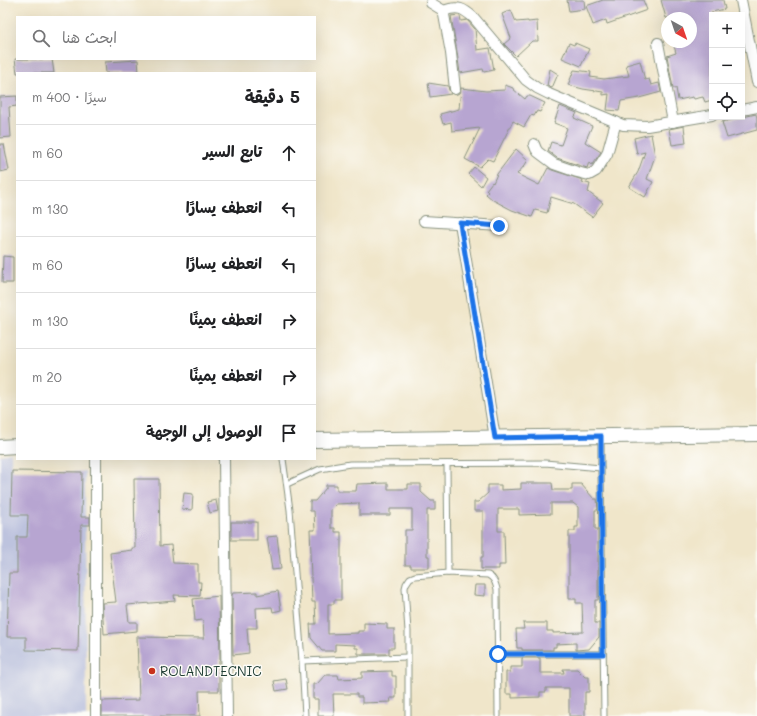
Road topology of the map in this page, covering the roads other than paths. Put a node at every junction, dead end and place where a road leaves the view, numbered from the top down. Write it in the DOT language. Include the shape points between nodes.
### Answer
graph roads {
  1 [pos="741,0"];
  2 [pos="432,3"];
  3 [pos="444,11"];
  4 [pos="658,43"];
  5 [pos="757,82"];
  6 [pos="455,89"];
  7 [pos="757,107"];
  8 [pos="745,109"];
  9 [pos="709,116"];
  10 [pos="616,122"];
  11 [pos="673,122"];
  12 [pos="534,144"];
  13 [pos="424,221"];
  14 [pos="460,223"];
  15 [pos="499,226"];
  16 [pos="757,434"];
  17 [pos="601,436"];
  18 [pos="495,438"];
  19 [pos="316,440"];
  20 [pos="16,446"];
  21 [pos="0,447"];
  22 [pos="96,460"];
  23 [pos="224,460"];
  24 [pos="283,460"];
  25 [pos="447,464"];
  26 [pos="601,468"];
  27 [pos="287,484"];
  28 [pos="448,573"];
  29 [pos="498,654"];
  30 [pos="603,654"];
  31 [pos="408,657"];
  32 [pos="302,661"];
  33 [pos="96,716"];
  34 [pos="227,716"];
  35 [pos="305,716"];
  36 [pos="408,716"];
  37 [pos="498,716"];
  38 [pos="604,716"];
  1 -- 5 [label="street"];
  2 -- 3 [label="street"];
  3 -- 6 [label="street"];
  3 -- 10 [label="street" via="461,8 467,11 526,80 537,88"];
  4 -- 11 [label="street"];
  7 -- 8 [label="street"];
  9 -- 11 [label="street"];
  10 -- 11 [label="street" via="623,125 647,126"];
  10 -- 12 [label="street" via="607,154 596,171 589,175 554,164 538,152"];
  13 -- 14 [label="street"];
  14 -- 15 [label="street"];
  14 -- 18 [label="street"];
  16 -- 17 [label="main road"];
  17 -- 18 [label="main road"];
  17 -- 26 [label="lane"];
  18 -- 19 [label="main road"];
  20 -- 21 [label="main road"];
  22 -- 33 [label="street"];
  23 -- 34 [label="street"];
  24 -- 27 [label="lane"];
  25 -- 26 [label="lane" via="545,463"];
  25 -- 27 [label="lane" via="350,464 320,469"];
  25 -- 28 [label="lane"];
  26 -- 30 [label="lane"];
  27 -- 32 [label="lane"];
  28 -- 29 [label="lane" via="488,575 493,578 497,588"];
  28 -- 31 [label="lane" via="415,576 406,584"];
  29 -- 30 [label="lane"];
  29 -- 37 [label="lane"];
  30 -- 38 [label="lane"];
  31 -- 32 [label="lane"];
  31 -- 36 [label="lane"];
  32 -- 35 [label="lane"];
}
